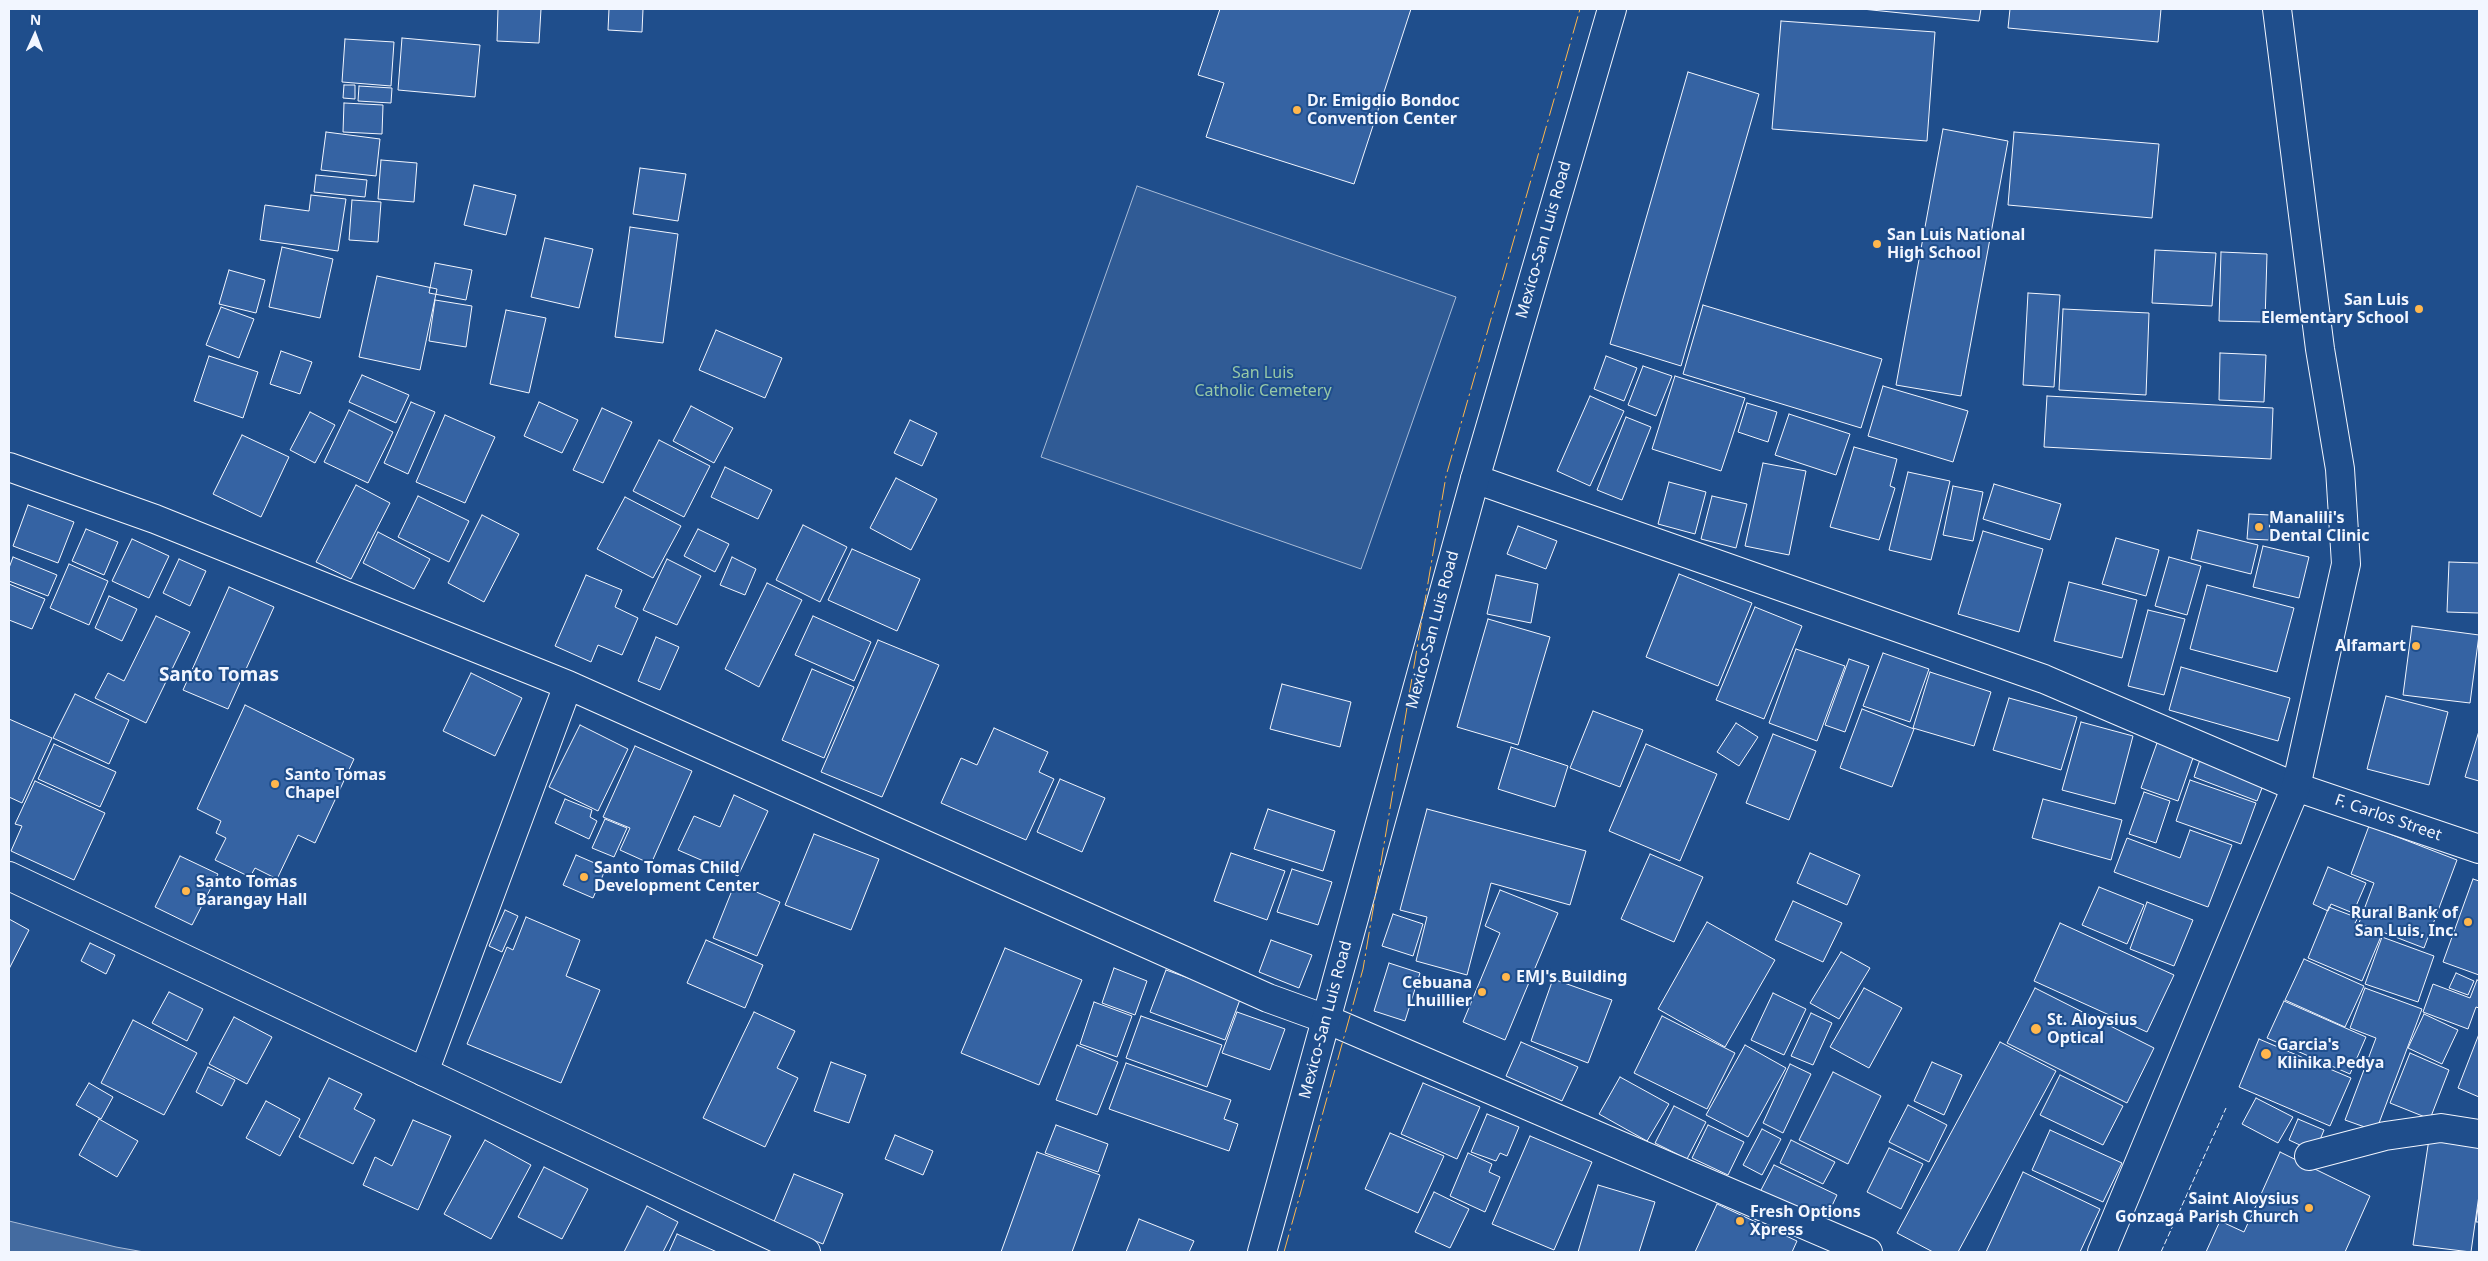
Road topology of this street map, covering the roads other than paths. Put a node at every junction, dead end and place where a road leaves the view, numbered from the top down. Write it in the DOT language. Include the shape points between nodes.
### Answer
graph roads {
  1 [pos="1612,9"];
  2 [pos="2276,9"];
  3 [pos="9,467"];
  4 [pos="1475,479"];
  5 [pos="568,685"];
  6 [pos="2296,787"];
  7 [pos="2479,849"];
  8 [pos="9,876"];
  9 [pos="1326,1020"];
  10 [pos="424,1072"];
  11 [pos="2479,1134"];
  12 [pos="2309,1156"];
  13 [pos="806,1252"];
  14 [pos="1262,1252"];
  15 [pos="1868,1252"];
  16 [pos="2102,1252"];
  1 -- 4 [label="street, Mexico-San Luis Road"];
  2 -- 6 [label="street" via="2320,349 2340,469 2346,564"];
  3 -- 5 [label="street" via="154,519"];
  4 -- 6 [label="street, F. Carlos Street" via="2044,679"];
  4 -- 9 [label="street, Mexico-San Luis Road"];
  5 -- 9 [label="street" via="1268,998"];
  5 -- 10 [label="street"];
  6 -- 7 [label="street, F. Carlos Street"];
  6 -- 16 [label="street"];
  8 -- 10 [label="street"];
  9 -- 14 [label="street, Mexico-San Luis Road"];
  9 -- 15 [label="street"];
  10 -- 13 [label="street"];
  11 -- 12 [label="street" via="2441,1128 2385,1136"];
}
